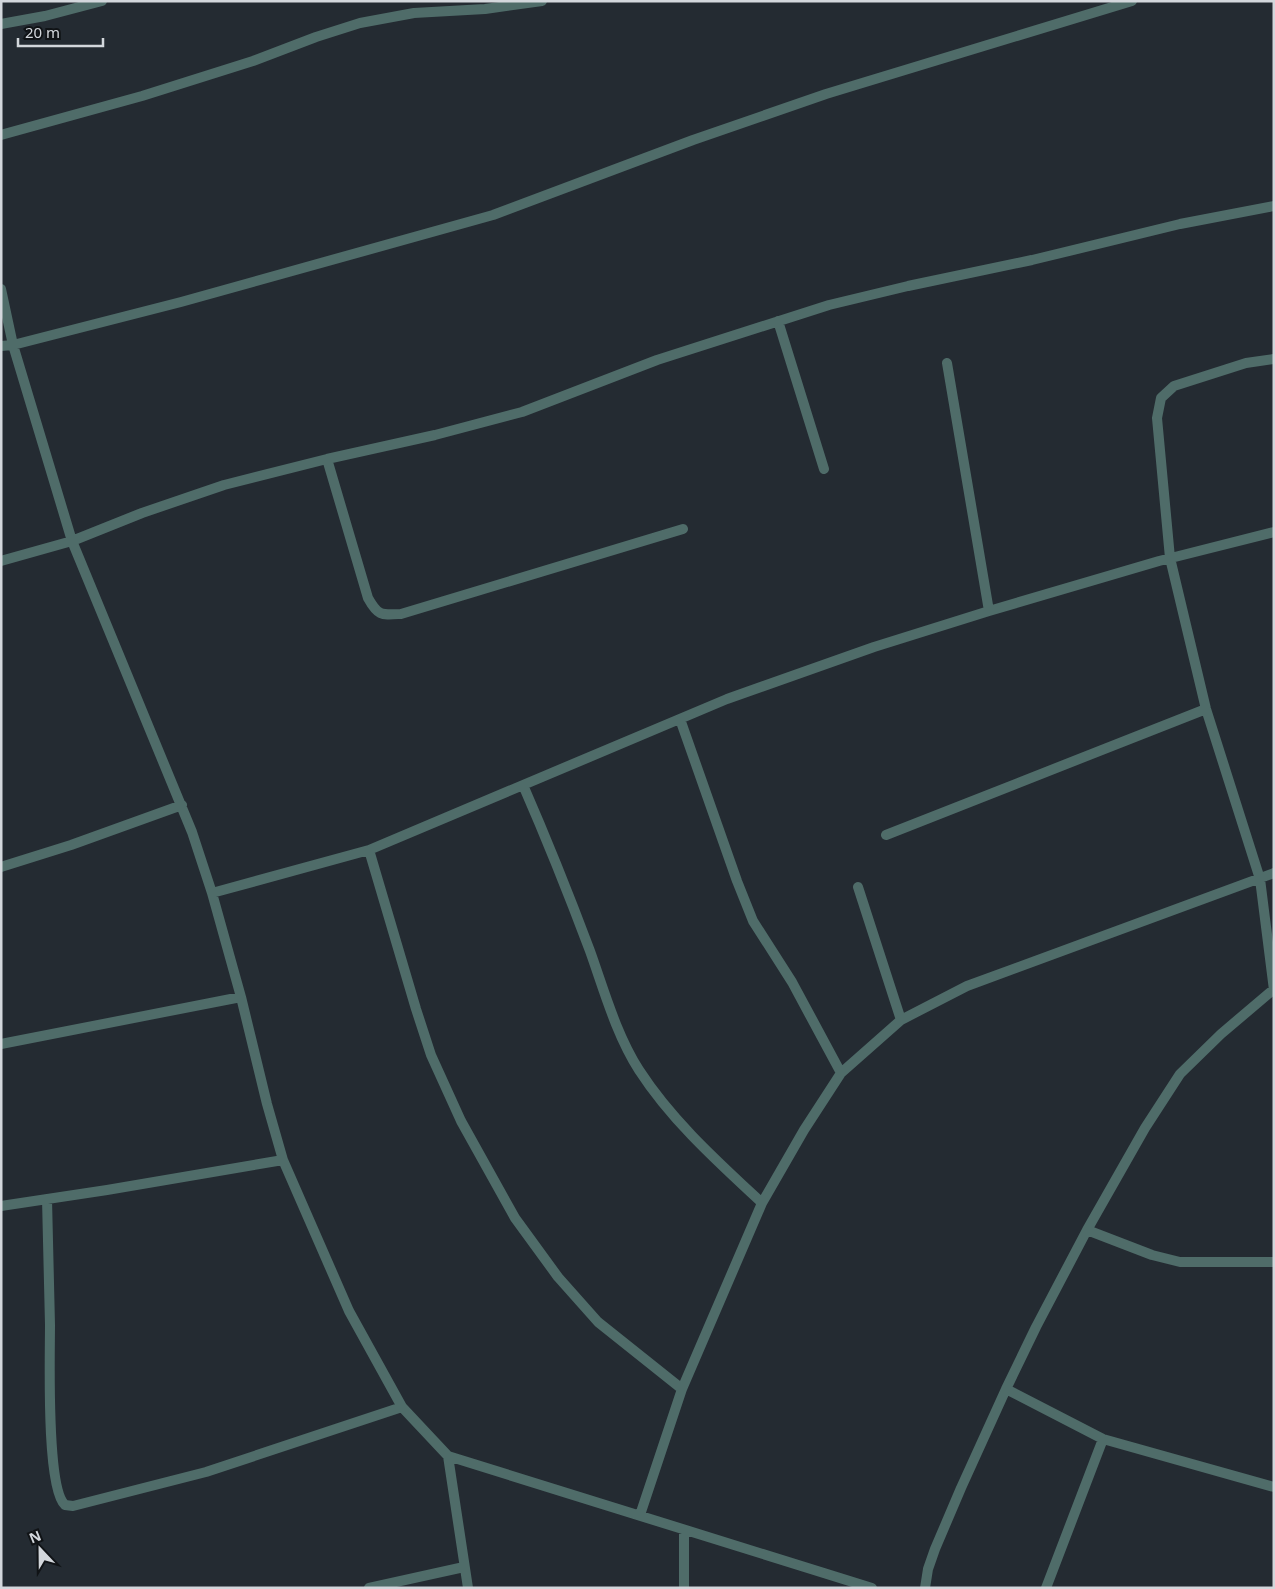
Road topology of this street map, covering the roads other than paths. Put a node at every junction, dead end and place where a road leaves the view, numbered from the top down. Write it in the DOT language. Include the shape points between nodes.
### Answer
graph roads {
  1 [pos="102,1"];
  2 [pos="541,1"];
  3 [pos="1132,1"];
  4 [pos="1,24"];
  5 [pos="1,135"];
  6 [pos="1274,206"];
  7 [pos="1,289"];
  8 [pos="778,321"];
  9 [pos="13,344"];
  10 [pos="1,346"];
  11 [pos="1274,359"];
  12 [pos="947,364"];
  13 [pos="327,459"];
  14 [pos="824,469"];
  15 [pos="683,529"];
  16 [pos="1274,532"];
  17 [pos="72,541"];
  18 [pos="1170,558"];
  19 [pos="1,561"];
  20 [pos="989,611"];
  21 [pos="1206,709"];
  22 [pos="680,719"];
  23 [pos="524,785"];
  24 [pos="182,805"];
  25 [pos="886,835"];
  26 [pos="369,850"];
  27 [pos="1,867"];
  28 [pos="1274,873"];
  29 [pos="1260,879"];
  30 [pos="858,887"];
  31 [pos="212,893"];
  32 [pos="1274,990"];
  33 [pos="241,997"];
  34 [pos="900,1020"];
  35 [pos="1,1044"];
  36 [pos="841,1073"];
  37 [pos="284,1160"];
  38 [pos="47,1199"];
  39 [pos="762,1204"];
  40 [pos="1,1206"];
  41 [pos="1087,1230"];
  42 [pos="1274,1262"];
  43 [pos="682,1389"];
  44 [pos="1006,1389"];
  45 [pos="402,1407"];
  46 [pos="1103,1439"];
  47 [pos="448,1456"];
  48 [pos="1274,1487"];
  49 [pos="640,1515"];
  50 [pos="684,1530"];
  51 [pos="464,1567"];
  52 [pos="368,1588"];
  53 [pos="468,1588"];
  54 [pos="684,1588"];
  55 [pos="872,1588"];
  56 [pos="925,1588"];
  57 [pos="1046,1588"];
  1 -- 4 [label="street"];
  2 -- 5 [label="street" via="485,9 414,13 360,23 254,61"];
  3 -- 9 [label="street" via="826,94 494,215 181,302"];
  6 -- 8 [label="street" via="908,286"];
  7 -- 9 [label="street"];
  8 -- 13 [label="street" via="656,360 522,412"];
  8 -- 14 [label="street"];
  9 -- 10 [label="street"];
  9 -- 17 [label="street"];
  11 -- 18 [label="street" via="1246,363 1174,386 1161,398 1157,418"];
  12 -- 20 [label="street"];
  13 -- 15 [label="street" via="368,598 375,610 385,615 401,614"];
  13 -- 17 [label="street" via="224,485"];
  16 -- 18 [label="street"];
  17 -- 19 [label="street"];
  17 -- 24 [label="street"];
  18 -- 20 [label="street"];
  18 -- 21 [label="street"];
  20 -- 22 [label="street" via="874,647"];
  21 -- 25 [label="street"];
  21 -- 29 [label="street"];
  22 -- 23 [label="street"];
  22 -- 36 [label="street" via="753,921 792,982"];
  23 -- 26 [label="street"];
  23 -- 39 [label="street" via="564,881 622,1038 638,1068 658,1098 698,1143"];
  24 -- 27 [label="street"];
  24 -- 31 [label="street"];
  26 -- 31 [label="street"];
  26 -- 43 [label="street" via="431,1055 461,1121 515,1218 558,1278 598,1322"];
  28 -- 29 [label="street"];
  29 -- 32 [label="street"];
  29 -- 34 [label="street" via="966,986"];
  30 -- 34 [label="street"];
  31 -- 33 [label="street"];
  32 -- 41 [label="street" via="1221,1034 1180,1074 1144,1128"];
  33 -- 35 [label="street"];
  33 -- 37 [label="street"];
  34 -- 36 [label="street"];
  36 -- 39 [label="street"];
  37 -- 38 [label="street"];
  37 -- 45 [label="street" via="349,1311"];
  38 -- 40 [label="street"];
  38 -- 45 [label="street" via="52,1454 59,1497 65,1505 73,1506 206,1472"];
  39 -- 43 [label="street"];
  41 -- 42 [label="street" via="1180,1262"];
  41 -- 44 [label="street"];
  43 -- 49 [label="street"];
  44 -- 46 [label="street"];
  44 -- 56 [label="street" via="935,1549"];
  45 -- 47 [label="street"];
  46 -- 48 [label="street"];
  46 -- 57 [label="street"];
  47 -- 49 [label="street"];
  47 -- 51 [label="street"];
  49 -- 50 [label="street"];
  50 -- 54 [label="street"];
  50 -- 55 [label="street"];
  51 -- 52 [label="street"];
  51 -- 53 [label="street"];
}
